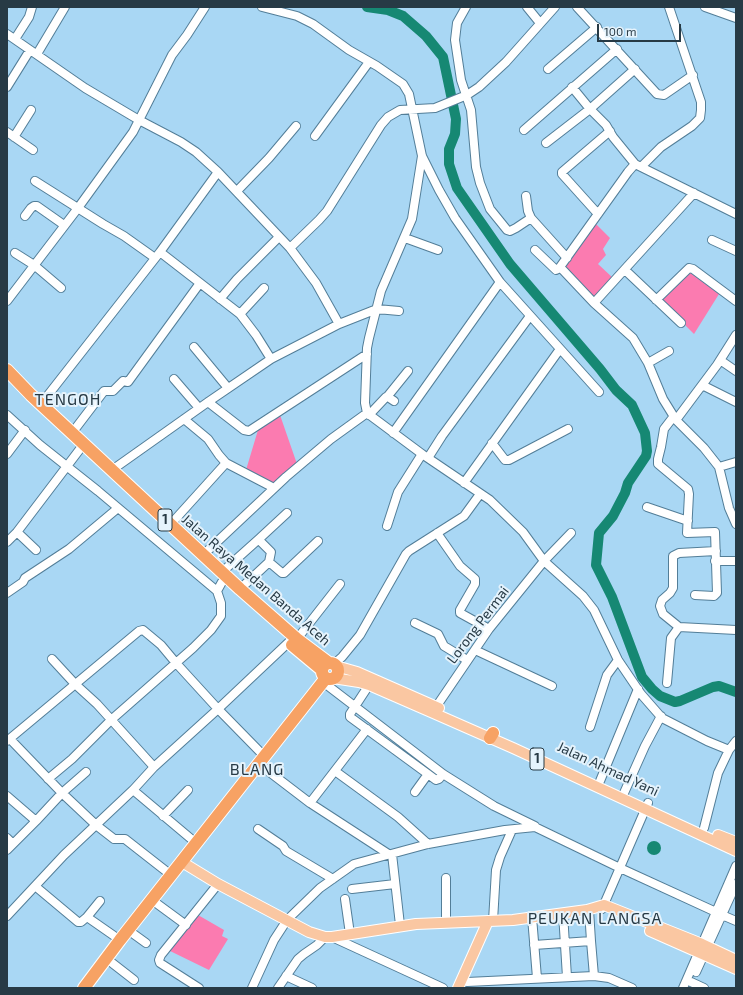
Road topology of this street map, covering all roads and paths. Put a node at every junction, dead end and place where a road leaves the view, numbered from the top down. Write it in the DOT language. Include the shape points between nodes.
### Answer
graph roads {
  1 [pos="32,7"];
  2 [pos="65,7"];
  3 [pos="205,7"];
  4 [pos="262,7"];
  5 [pos="466,7"];
  6 [pos="527,7"];
  7 [pos="554,7"];
  8 [pos="577,7"];
  9 [pos="669,7"];
  10 [pos="705,7"];
  11 [pos="736,18"];
  12 [pos="540,23"];
  13 [pos="597,27"];
  14 [pos="7,34"];
  15 [pos="15,39"];
  16 [pos="617,49"];
  17 [pos="34,52"];
  18 [pos="369,62"];
  19 [pos="548,69"];
  20 [pos="636,69"];
  21 [pos="693,76"];
  22 [pos="7,87"];
  23 [pos="572,87"];
  24 [pos="465,96"];
  25 [pos="413,109"];
  26 [pos="590,109"];
  27 [pos="31,110"];
  28 [pos="139,120"];
  29 [pos="296,126"];
  30 [pos="524,130"];
  31 [pos="610,131"];
  32 [pos="7,132"];
  33 [pos="315,136"];
  34 [pos="14,137"];
  35 [pos="546,144"];
  36 [pos="33,150"];
  37 [pos="422,156"];
  38 [pos="638,166"];
  39 [pos="218,172"];
  40 [pos="35,181"];
  41 [pos="236,191"];
  42 [pos="694,193"];
  43 [pos="526,196"];
  44 [pos="78,208"];
  45 [pos="598,214"];
  46 [pos="736,214"];
  47 [pos="25,216"];
  48 [pos="531,218"];
  49 [pos="64,225"];
  50 [pos="280,236"];
  51 [pos="405,238"];
  52 [pos="712,240"];
  53 [pos="290,248"];
  54 [pos="438,250"];
  55 [pos="535,250"];
  56 [pos="736,251"];
  57 [pos="15,253"];
  58 [pos="157,255"];
  59 [pos="567,258"];
  60 [pos="34,265"];
  61 [pos="560,267"];
  62 [pos="625,270"];
  63 [pos="500,282"];
  64 [pos="200,283"];
  65 [pos="61,288"];
  66 [pos="264,288"];
  67 [pos="220,299"];
  68 [pos="656,300"];
  69 [pos="7,301"];
  70 [pos="736,301"];
  71 [pos="594,303"];
  72 [pos="377,309"];
  73 [pos="399,311"];
  74 [pos="240,314"];
  75 [pos="530,316"];
  76 [pos="339,324"];
  77 [pos="682,324"];
  78 [pos="736,335"];
  79 [pos="194,347"];
  80 [pos="560,349"];
  81 [pos="670,351"];
  82 [pos="367,354"];
  83 [pos="271,359"];
  84 [pos="720,360"];
  85 [pos="648,364"];
  86 [pos="7,370"];
  87 [pos="408,371"];
  88 [pos="736,371"];
  89 [pos="7,379"];
  90 [pos="174,379"];
  91 [pos="702,385"];
  92 [pos="228,388"];
  93 [pos="600,392"];
  94 [pos="29,397"];
  95 [pos="208,402"];
  96 [pos="736,402"];
  97 [pos="41,404"];
  98 [pos="199,408"];
  99 [pos="368,414"];
  100 [pos="7,415"];
  101 [pos="675,418"];
  102 [pos="184,419"];
  103 [pos="568,429"];
  104 [pos="25,430"];
  105 [pos="72,433"];
  106 [pos="393,433"];
  107 [pos="492,443"];
  108 [pos="80,449"];
  109 [pos="7,454"];
  110 [pos="425,456"];
  111 [pos="736,462"];
  112 [pos="226,463"];
  113 [pos="66,465"];
  114 [pos="720,467"];
  115 [pos="112,470"];
  116 [pos="464,483"];
  117 [pos="274,488"];
  118 [pos="480,494"];
  119 [pos="647,507"];
  120 [pos="118,508"];
  121 [pos="287,513"];
  122 [pos="688,521"];
  123 [pos="736,524"];
  124 [pos="170,525"];
  125 [pos="387,526"];
  126 [pos="17,532"];
  127 [pos="437,533"];
  128 [pos="571,533"];
  129 [pos="260,538"];
  130 [pos="318,541"];
  131 [pos="7,542"];
  132 [pos="36,550"];
  133 [pos="716,551"];
  134 [pos="203,554"];
  135 [pos="544,561"];
  136 [pos="715,561"];
  137 [pos="736,561"];
  138 [pos="269,562"];
  139 [pos="222,581"];
  140 [pos="340,584"];
  141 [pos="240,590"];
  142 [pos="7,593"];
  143 [pos="695,595"];
  144 [pos="415,623"];
  145 [pos="679,627"];
  146 [pos="489,629"];
  147 [pos="736,630"];
  148 [pos="293,641"];
  149 [pos="475,650"];
  150 [pos="52,659"];
  151 [pos="467,660"];
  152 [pos="618,660"];
  153 [pos="176,664"];
  154 [pos="329,672"];
  155 [pos="667,683"];
  156 [pos="75,684"];
  157 [pos="369,685"];
  158 [pos="552,686"];
  159 [pos="638,689"];
  160 [pos="355,706"];
  161 [pos="436,706"];
  162 [pos="218,709"];
  163 [pos="661,716"];
  164 [pos="111,720"];
  165 [pos="590,727"];
  166 [pos="367,729"];
  167 [pos="491,735"];
  168 [pos="8,740"];
  169 [pos="736,741"];
  170 [pos="729,750"];
  171 [pos="262,760"];
  172 [pos="154,767"];
  173 [pos="335,771"];
  174 [pos="86,772"];
  175 [pos="428,774"];
  176 [pos="443,774"];
  177 [pos="48,779"];
  178 [pos="600,781"];
  179 [pos="133,790"];
  180 [pos="188,790"];
  181 [pos="415,792"];
  182 [pos="62,793"];
  183 [pos="624,793"];
  184 [pos="7,796"];
  185 [pos="310,803"];
  186 [pos="647,806"];
  187 [pos="163,816"];
  188 [pos="36,821"];
  189 [pos="96,825"];
  190 [pos="535,827"];
  191 [pos="704,828"];
  192 [pos="258,829"];
  193 [pos="512,830"];
  194 [pos="736,842"];
  195 [pos="196,843"];
  196 [pos="9,844"];
  197 [pos="428,844"];
  198 [pos="736,851"];
  199 [pos="391,854"];
  200 [pos="182,862"];
  201 [pos="736,866"];
  202 [pos="620,868"];
  203 [pos="171,875"];
  204 [pos="446,878"];
  205 [pos="333,879"];
  206 [pos="218,884"];
  207 [pos="395,884"];
  208 [pos="736,884"];
  209 [pos="35,886"];
  210 [pos="352,889"];
  211 [pos="345,899"];
  212 [pos="152,900"];
  213 [pos="100,901"];
  214 [pos="603,907"];
  215 [pos="590,909"];
  216 [pos="563,913"];
  217 [pos="719,913"];
  218 [pos="7,916"];
  219 [pos="87,917"];
  220 [pos="532,917"];
  221 [pos="492,918"];
  222 [pos="287,920"];
  223 [pos="736,920"];
  224 [pos="446,922"];
  225 [pos="186,924"];
  226 [pos="400,925"];
  227 [pos="128,930"];
  228 [pos="350,934"];
  229 [pos="329,937"];
  230 [pos="120,940"];
  231 [pos="591,941"];
  232 [pos="565,942"];
  233 [pos="146,943"];
  234 [pos="534,945"];
  235 [pos="703,950"];
  236 [pos="107,959"];
  237 [pos="736,960"];
  238 [pos="736,969"];
  239 [pos="286,976"];
  240 [pos="567,976"];
  241 [pos="594,976"];
  242 [pos="537,978"];
  243 [pos="134,980"];
  244 [pos="466,985"];
  245 [pos="690,985"];
  246 [pos="84,988"];
  247 [pos="199,988"];
  248 [pos="252,988"];
  249 [pos="278,988"];
  250 [pos="312,988"];
  251 [pos="443,988"];
  252 [pos="458,988"];
  253 [pos="632,988"];
  254 [pos="683,988"];
  255 [pos="704,988"];
  1 -- 15 [label="street" via="29,17"];
  2 -- 17 [label="street" via="52,31"];
  3 -- 28 [label="street" via="172,55"];
  4 -- 18 [label="street" via="297,16 313,24"];
  5 -- 24 [label="street" via="457,23 455,40 457,63"];
  6 -- 12 [label="street"];
  7 -- 12 [label="street"];
  8 -- 13 [label="street"];
  9 -- 21 [label="street"];
  10 -- 11 [label="street"];
  12 -- 24 [label="street" via="506,62"];
  13 -- 16 [label="street"];
  13 -- 19 [label="street"];
  14 -- 15 [label="street"];
  15 -- 17 [label="street"];
  16 -- 20 [label="street"];
  16 -- 23 [label="street"];
  17 -- 22 [label="street"];
  17 -- 28 [label="street" via="85,88"];
  18 -- 25 [label="street" via="403,84"];
  18 -- 33 [label="street"];
  20 -- 21 [label="street" via="651,89 660,95"];
  20 -- 26 [label="street"];
  21 -- 38 [label="street" via="702,105 700,118"];
  23 -- 26 [label="street"];
  23 -- 30 [label="street"];
  24 -- 25 [label="street" via="435,108"];
  24 -- 48 [label="street" via="471,110 476,167 490,209 509,231"];
  25 -- 37 [label="street"];
  25 -- 53 [label="street" via="400,110 388,117 327,211"];
  26 -- 31 [label="street"];
  26 -- 35 [label="street"];
  27 -- 34 [label="street"];
  28 -- 39 [label="street" via="181,142"];
  28 -- 44 [label="street"];
  29 -- 41 [label="street"];
  31 -- 38 [label="street"];
  31 -- 45 [label="street" via="562,172"];
  32 -- 34 [label="street"];
  34 -- 36 [label="street"];
  37 -- 51 [label="street" via="414,213"];
  37 -- 63 [label="street" via="456,218"];
  38 -- 42 [label="street"];
  38 -- 45 [label="street" via="628,172"];
  39 -- 41 [label="street"];
  39 -- 58 [label="street"];
  40 -- 44 [label="street"];
  41 -- 50 [label="street"];
  42 -- 46 [label="street"];
  42 -- 62 [label="street"];
  43 -- 48 [label="street"];
  44 -- 49 [label="street"];
  44 -- 58 [label="street"];
  45 -- 59 [label="street"];
  47 -- 49 [label="street" via="31,208 37,206"];
  48 -- 59 [label="street"];
  49 -- 60 [label="street"];
  50 -- 53 [label="street"];
  50 -- 67 [label="street"];
  51 -- 54 [label="street"];
  51 -- 72 [label="street" via="384,283"];
  52 -- 56 [label="street"];
  53 -- 76 [label="street" via="316,283"];
  55 -- 61 [label="street" via="556,270"];
  57 -- 60 [label="street"];
  58 -- 64 [label="street"];
  58 -- 97 [label="street"];
  59 -- 61 [label="street"];
  60 -- 65 [label="street"];
  60 -- 69 [label="street"];
  61 -- 71 [label="street"];
  62 -- 68 [label="street"];
  62 -- 71 [label="street"];
  63 -- 75 [label="street"];
  63 -- 106 [label="street"];
  64 -- 67 [label="street"];
  64 -- 105 [label="street" via="128,382 123,381 113,391 104,392"];
  66 -- 74 [label="street"];
  67 -- 74 [label="street"];
  68 -- 70 [label="street" via="689,268"];
  68 -- 77 [label="street"];
  71 -- 85 [label="street" via="633,338"];
  72 -- 73 [label="street"];
  72 -- 76 [label="street"];
  72 -- 82 [label="street"];
  74 -- 83 [label="street"];
  75 -- 80 [label="street"];
  75 -- 110 [label="street"];
  76 -- 83 [label="street"];
  78 -- 84 [label="street"];
  79 -- 92 [label="street"];
  80 -- 93 [label="street"];
  80 -- 107 [label="street"];
  81 -- 85 [label="street"];
  82 -- 95 [label="street" via="249,431 244,430"];
  82 -- 99 [label="street" via="365,403"];
  83 -- 92 [label="street"];
  84 -- 88 [label="street"];
  84 -- 91 [label="street"];
  85 -- 101 [label="street" via="663,399"];
  86 -- 94 [label="highway, Jalan Raya Medan Banda Aceh / 1"];
  87 -- 99 [label="street" via="390,399"];
  89 -- 94 [label="highway, Jalan Raya Medan Banda Aceh / 1"];
  90 -- 98 [label="street"];
  91 -- 96 [label="street"];
  91 -- 101 [label="street"];
  92 -- 95 [label="street"];
  94 -- 97 [label="highway, Jalan Raya Medan Banda Aceh / 1"];
  94 -- 108 [label="highway, Jalan Raya Medan Banda Aceh / 1"];
  95 -- 98 [label="street"];
  97 -- 105 [label="highway, Jalan Raya Medan Banda Aceh / 1"];
  98 -- 102 [label="street"];
  99 -- 106 [label="street"];
  99 -- 117 [label="street" via="331,439"];
  100 -- 104 [label="street"];
  101 -- 114 [label="street"];
  101 -- 122 [label="street" via="664,429 658,464 688,489"];
  102 -- 112 [label="street" via="208,439"];
  102 -- 115 [label="street"];
  103 -- 107 [label="street" via="509,460 504,460"];
  104 -- 109 [label="street"];
  104 -- 113 [label="street"];
  105 -- 115 [label="highway, Jalan Raya Medan Banda Aceh / 1"];
  106 -- 110 [label="street"];
  107 -- 116 [label="street"];
  108 -- 113 [label="street"];
  108 -- 139 [label="highway, Jalan Raya Medan Banda Aceh / 1"];
  110 -- 116 [label="street"];
  110 -- 125 [label="street" via="398,492"];
  111 -- 114 [label="street"];
  112 -- 117 [label="street"];
  112 -- 124 [label="street"];
  113 -- 120 [label="street"];
  113 -- 126 [label="street"];
  114 -- 123 [label="street" via="729,508"];
  115 -- 124 [label="highway, Jalan Raya Medan Banda Aceh / 1"];
  116 -- 118 [label="street"];
  117 -- 134 [label="street"];
  118 -- 127 [label="street" via="464,516"];
  118 -- 135 [label="street" via="490,500 523,532"];
  119 -- 122 [label="street"];
  120 -- 139 [label="street"];
  120 -- 142 [label="street" via="69,549"];
  121 -- 129 [label="street"];
  122 -- 133 [label="street" via="688,533 715,532"];
  124 -- 134 [label="highway, Jalan Raya Medan Banda Aceh / 1"];
  126 -- 131 [label="street"];
  126 -- 132 [label="street"];
  127 -- 146 [label="street" via="460,566 475,579 475,584 460,613"];
  127 -- 154 [label="street" via="406,554 360,635"];
  128 -- 135 [label="street, Lorong Permai"];
  129 -- 138 [label="street" via="271,552"];
  129 -- 139 [label="street"];
  130 -- 138 [label="street" via="283,574"];
  133 -- 136 [label="street"];
  133 -- 145 [label="street" via="679,553 673,556 674,588 662,600 660,606 663,614"];
  134 -- 139 [label="highway, Jalan Raya Medan Banda Aceh / 1"];
  135 -- 146 [label="street, Lorong Permai"];
  135 -- 152 [label="street" via="583,596 594,610"];
  136 -- 137 [label="street"];
  136 -- 143 [label="street" via="716,595"];
  138 -- 141 [label="street"];
  139 -- 141 [label="highway, Jalan Raya Medan Banda Aceh / 1"];
  139 -- 148 [label="highway, Jalan Raya Medan Banda Aceh / 1"];
  139 -- 153 [label="street" via="221,616"];
  140 -- 148 [label="street"];
  141 -- 148 [label="highway, Jalan Raya Medan Banda Aceh / 1"];
  144 -- 151 [label="street" via="438,634 444,646"];
  145 -- 147 [label="street"];
  145 -- 155 [label="street" via="671,638"];
  146 -- 149 [label="street, Lorong Permai"];
  148 -- 154 [label="highway, Jalan Raya Medan Banda Aceh / 1"];
  148 -- 162 [label="street"];
  149 -- 151 [label="street, Lorong Permai"];
  149 -- 158 [label="street"];
  150 -- 156 [label="street"];
  151 -- 161 [label="street, Lorong Permai"];
  152 -- 159 [label="street"];
  152 -- 165 [label="street" via="606,675"];
  153 -- 156 [label="street" via="161,645 141,630"];
  153 -- 162 [label="street"];
  153 -- 164 [label="street"];
  154 -- 157 [label="main road, 1"];
  154 -- 160 [label="street"];
  154 -- 161 [label="main road, Jalan Ahmad Yani / 1" via="357,672"];
  154 -- 171 [label="highway"];
  156 -- 164 [label="street"];
  156 -- 168 [label="street"];
  157 -- 160 [label="street"];
  157 -- 167 [label="main road, 1"];
  159 -- 163 [label="street"];
  159 -- 178 [label="street"];
  160 -- 166 [label="street" via="350,717"];
  160 -- 176 [label="street"];
  161 -- 167 [label="main road, Jalan Ahmad Yani / 1"];
  162 -- 171 [label="street"];
  162 -- 172 [label="street"];
  163 -- 170 [label="street"];
  163 -- 183 [label="street" via="644,746"];
  164 -- 172 [label="street"];
  164 -- 177 [label="street"];
  166 -- 173 [label="street"];
  166 -- 175 [label="street"];
  167 -- 178 [label="main road, Jalan Ahmad Yani / 1"];
  167 -- 186 [label="main road, 1"];
  168 -- 177 [label="street"];
  169 -- 170 [label="street"];
  170 -- 191 [label="street" via="718,773"];
  171 -- 185 [label="street"];
  171 -- 195 [label="highway"];
  172 -- 179 [label="street"];
  173 -- 185 [label="street"];
  173 -- 197 [label="street" via="398,817"];
  174 -- 182 [label="street"];
  175 -- 176 [label="street" via="437,780"];
  175 -- 181 [label="street"];
  176 -- 190 [label="street" via="494,806"];
  177 -- 182 [label="street"];
  178 -- 183 [label="main road, Jalan Ahmad Yani / 1"];
  179 -- 187 [label="street"];
  179 -- 189 [label="street"];
  180 -- 187 [label="street"];
  182 -- 188 [label="street"];
  182 -- 189 [label="street"];
  183 -- 186 [label="main road, Jalan Ahmad Yani / 1"];
  184 -- 188 [label="street"];
  185 -- 199 [label="street"];
  186 -- 191 [label="main road, Jalan Ahmad Yani / 1"];
  186 -- 198 [label="main road, 1"];
  186 -- 202 [label="street"];
  187 -- 195 [label="street"];
  188 -- 196 [label="street"];
  189 -- 203 [label="street" via="114,839 125,839"];
  189 -- 209 [label="street"];
  190 -- 193 [label="street"];
  190 -- 202 [label="street"];
  191 -- 194 [label="main road, Jalan Ahmad Yani / 1"];
  192 -- 205 [label="street" via="283,846 286,851"];
  193 -- 197 [label="street"];
  193 -- 221 [label="street" via="496,870"];
  195 -- 200 [label="highway"];
  197 -- 199 [label="street"];
  199 -- 205 [label="street" via="354,864"];
  199 -- 207 [label="street"];
  200 -- 203 [label="highway"];
  200 -- 206 [label="main road"];
  201 -- 217 [label="street"];
  202 -- 214 [label="street"];
  202 -- 217 [label="street"];
  203 -- 212 [label="highway"];
  204 -- 224 [label="street"];
  205 -- 222 [label="street"];
  206 -- 222 [label="main road"];
  206 -- 225 [label="street"];
  207 -- 210 [label="street"];
  207 -- 226 [label="street"];
  208 -- 217 [label="street"];
  209 -- 218 [label="street"];
  209 -- 219 [label="street" via="78,922"];
  211 -- 228 [label="street"];
  212 -- 225 [label="street"];
  212 -- 227 [label="highway"];
  213 -- 219 [label="street"];
  214 -- 215 [label="main road"];
  214 -- 235 [label="main road"];
  215 -- 216 [label="main road"];
  215 -- 231 [label="street"];
  216 -- 220 [label="main road"];
  216 -- 232 [label="street"];
  217 -- 223 [label="street"];
  217 -- 235 [label="street"];
  219 -- 230 [label="street"];
  220 -- 221 [label="main road"];
  220 -- 234 [label="street"];
  221 -- 224 [label="main road"];
  221 -- 244 [label="main road"];
  221 -- 252 [label="main road"];
  222 -- 229 [label="main road" via="309,932"];
  222 -- 248 [label="street" via="274,940"];
  224 -- 226 [label="main road"];
  225 -- 247 [label="street" via="158,961"];
  226 -- 228 [label="main road"];
  227 -- 230 [label="highway"];
  227 -- 233 [label="street"];
  228 -- 229 [label="main road"];
  229 -- 239 [label="street" via="304,954"];
  229 -- 251 [label="street"];
  230 -- 236 [label="highway"];
  231 -- 232 [label="street"];
  231 -- 241 [label="street"];
  232 -- 234 [label="street"];
  232 -- 240 [label="street"];
  234 -- 242 [label="street"];
  235 -- 237 [label="main road"];
  235 -- 238 [label="main road"];
  235 -- 245 [label="street"];
  235 -- 254 [label="street"];
  236 -- 243 [label="street"];
  236 -- 246 [label="highway"];
  239 -- 249 [label="street"];
  239 -- 250 [label="street"];
  240 -- 241 [label="street"];
  240 -- 242 [label="street"];
  241 -- 253 [label="street" via="609,978"];
  242 -- 244 [label="street"];
  245 -- 255 [label="street"];
}
